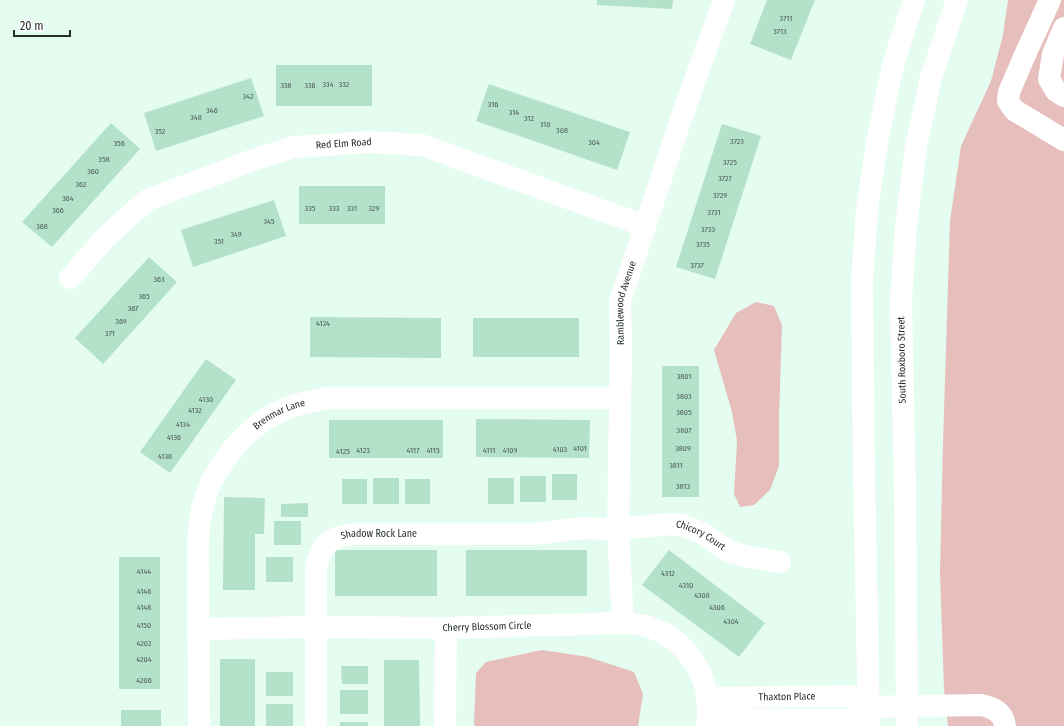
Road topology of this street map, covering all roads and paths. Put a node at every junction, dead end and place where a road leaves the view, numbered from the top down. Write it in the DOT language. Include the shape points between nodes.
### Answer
graph roads {
  1 [pos="724,0"];
  2 [pos="914,0"];
  3 [pos="957,0"];
  4 [pos="1050,0"];
  5 [pos="1064,28"];
  6 [pos="1024,57"];
  7 [pos="1050,65"];
  8 [pos="1064,96"];
  9 [pos="1064,140"];
  10 [pos="645,226"];
  11 [pos="70,278"];
  12 [pos="619,398"];
  13 [pos="618,529"];
  14 [pos="780,562"];
  15 [pos="623,623"];
  16 [pos="316,627"];
  17 [pos="446,628"];
  18 [pos="198,629"];
  19 [pos="708,698"];
  20 [pos="866,714"];
  21 [pos="907,716"];
  22 [pos="708,723"];
  23 [pos="199,726"];
  24 [pos="316,726"];
  25 [pos="445,726"];
  26 [pos="1005,726"];
  1 -- 10 [label="street, Ramblewood Avenue"];
  2 -- 20 [label="street" via="893,65 878,137 867,209 862,282"];
  3 -- 21 [label="street, South Roxboro Street" via="931,78 916,146 906,226 901,301"];
  4 -- 6 [label="street"];
  5 -- 7 [label="street"];
  6 -- 7 [label="street"];
  6 -- 9 [label="street" via="1009,92 1008,101 1014,110"];
  7 -- 8 [label="street" via="1049,79 1056,91"];
  10 -- 11 [label="street, Red Elm Road" via="422,145 370,142 294,147 147,200 106,237"];
  10 -- 12 [label="street, Ramblewood Avenue" via="620,301"];
  12 -- 13 [label="street, Ramblewood Avenue"];
  12 -- 18 [label="street, Brenmar Lane" via="326,398 289,407 274,415 240,440 229,453 218,469 203,504 198,544"];
  13 -- 14 [label="street, Chicory Court" via="682,525 704,534 728,551 750,558"];
  13 -- 15 [label="street, Ramblewood Avenue"];
  13 -- 16 [label="street, Shadow Rock Lane" via="582,528 534,534 337,536 326,544 319,555 316,568"];
  15 -- 17 [label="street, Cherry Blossom Circle"];
  15 -- 19 [label="street, Cherry Blossom Circle" via="658,630 675,641 700,671"];
  16 -- 17 [label="street, Cherry Blossom Circle"];
  16 -- 18 [label="street, Cherry Blossom Circle"];
  16 -- 24 [label="street, Shadow Rock Lane"];
  17 -- 25 [label="street"];
  18 -- 23 [label="street, Brenmar Lane"];
  19 -- 20 [label="street, Thaxton Place" via="851,696"];
  19 -- 22 [label="street, Cherry Blossom Circle"];
  20 -- 21 [label="street"];
  20 -- 22 [label="street" via="850,720"];
  21 -- 26 [label="street" via="981,705 993,708 1000,714"];
}
